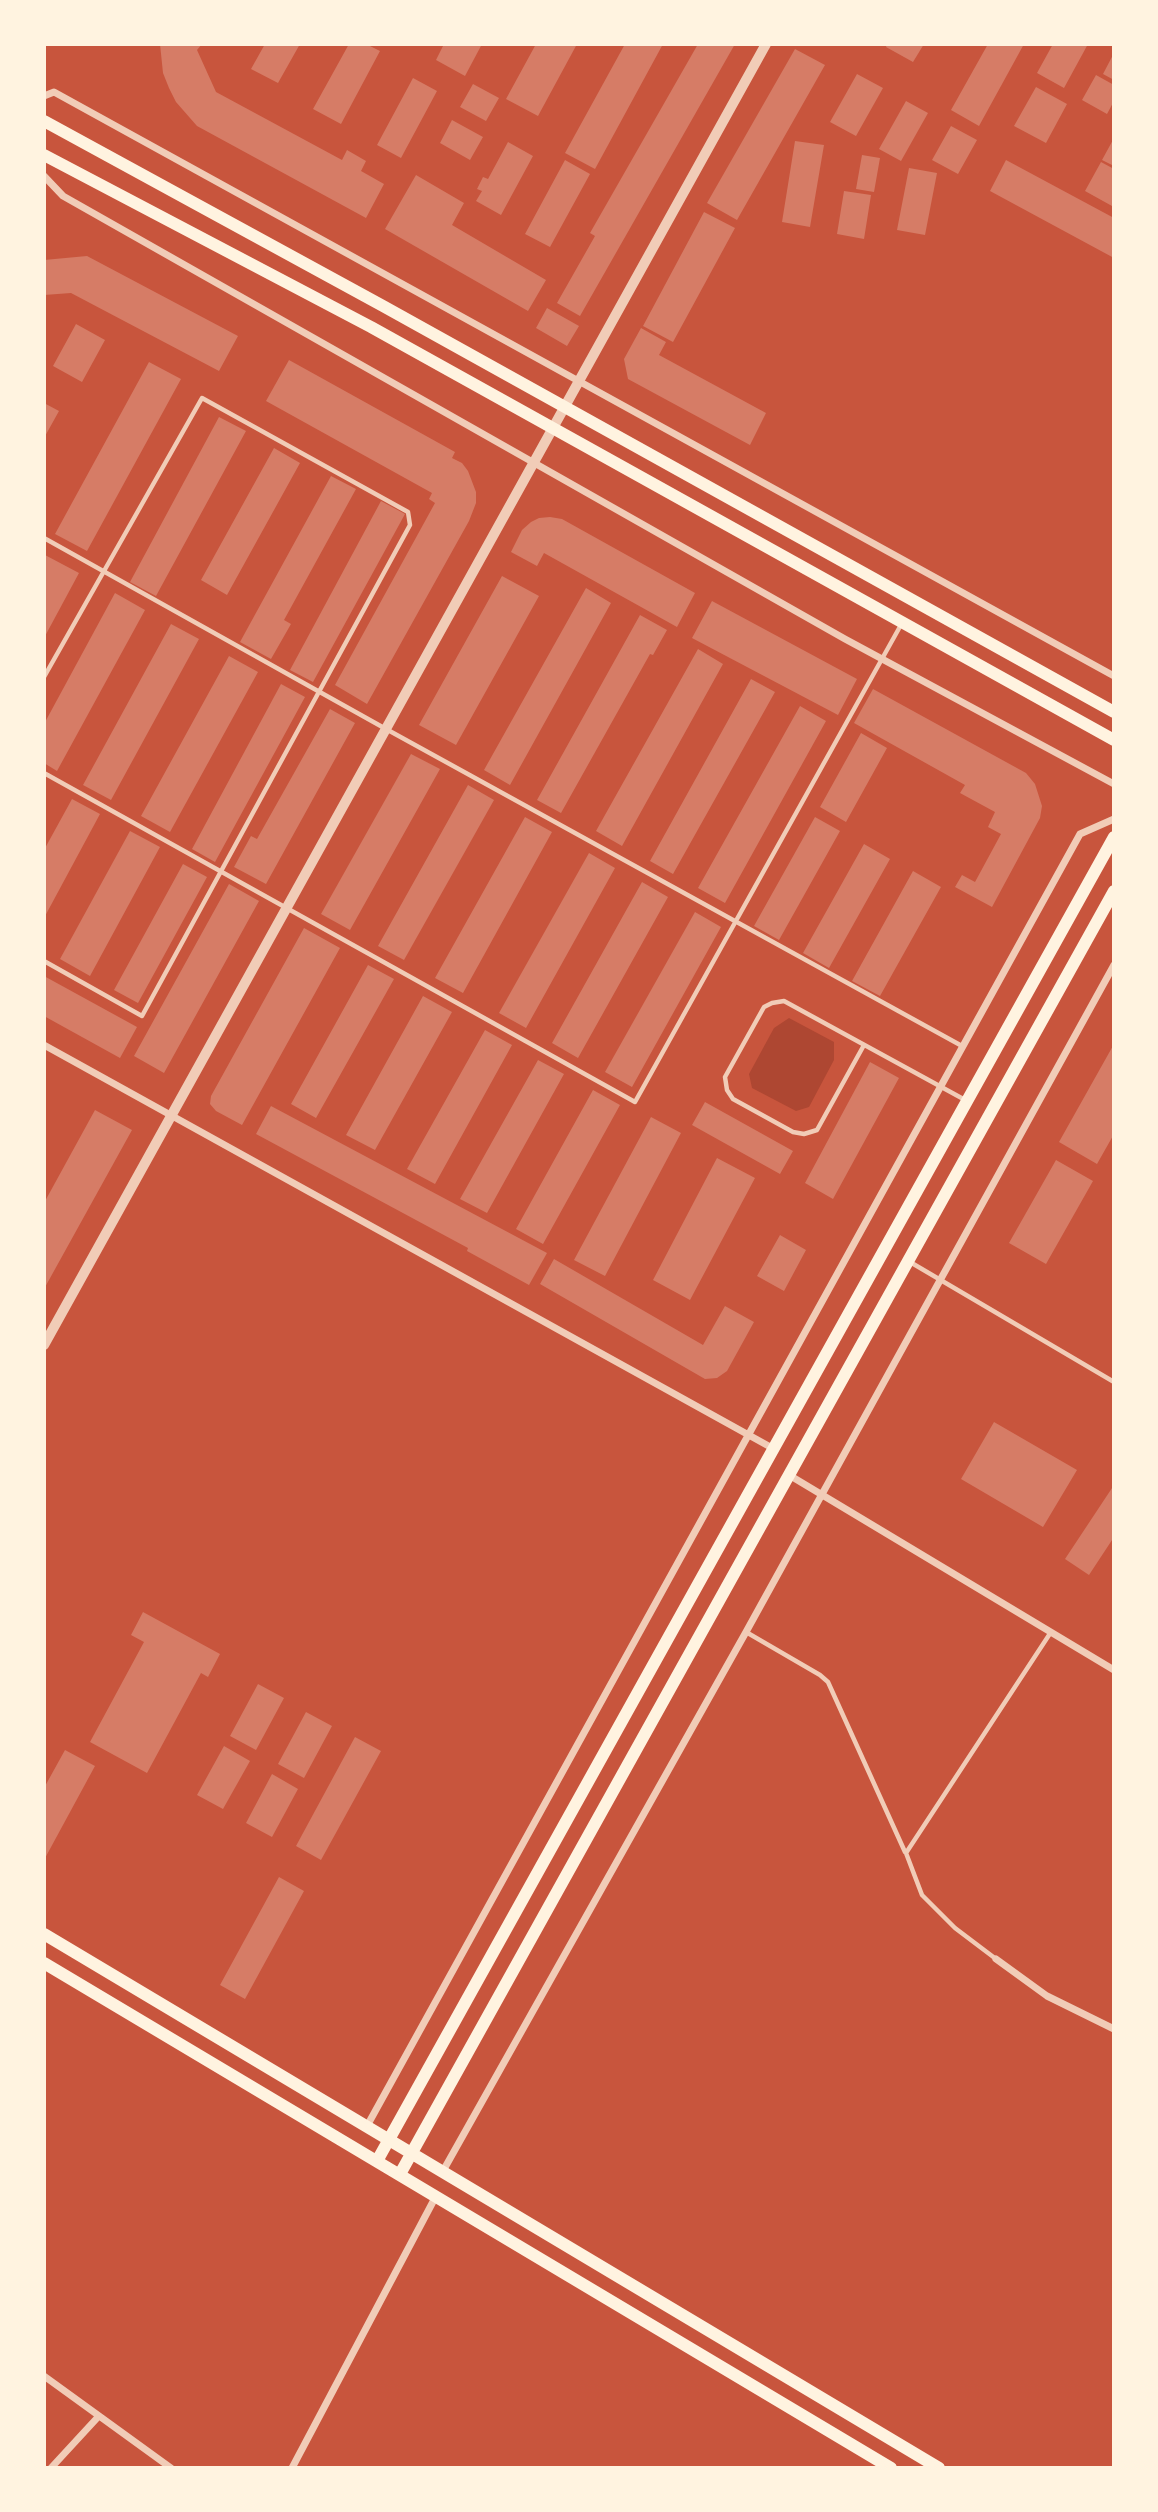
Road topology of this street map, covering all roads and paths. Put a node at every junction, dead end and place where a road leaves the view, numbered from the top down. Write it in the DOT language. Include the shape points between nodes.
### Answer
graph roads {
  1 [pos="766,44"];
  2 [pos="44,96"];
  3 [pos="44,121"];
  4 [pos="44,155"];
  5 [pos="44,176"];
  6 [pos="579,381"];
  7 [pos="565,407"];
  8 [pos="553,428"];
  9 [pos="534,462"];
  10 [pos="44,538"];
  11 [pos="104,572"];
  12 [pos="902,622"];
  13 [pos="882,659"];
  14 [pos="1114,676"];
  15 [pos="44,677"];
  16 [pos="319,692"];
  17 [pos="1114,712"];
  18 [pos="386,729"];
  19 [pos="1114,740"];
  20 [pos="44,773"];
  21 [pos="1114,784"];
  22 [pos="1114,819"];
  23 [pos="1114,837"];
  24 [pos="221,872"];
  25 [pos="1114,891"];
  26 [pos="286,908"];
  27 [pos="736,921"];
  28 [pos="44,961"];
  29 [pos="1114,965"];
  30 [pos="44,1045"];
  31 [pos="864,1045"];
  32 [pos="963,1046"];
  33 [pos="941,1087"];
  34 [pos="967,1101"];
  35 [pos="171,1116"];
  36 [pos="908,1261"];
  37 [pos="940,1280"];
  38 [pos="44,1345"];
  39 [pos="1114,1382"];
  40 [pos="748,1435"];
  41 [pos="774,1449"];
  42 [pos="789,1475"];
  43 [pos="822,1494"];
  44 [pos="746,1632"];
  45 [pos="1051,1632"];
  46 [pos="1114,1670"];
  47 [pos="906,1853"];
  48 [pos="44,1934"];
  49 [pos="996,1959"];
  50 [pos="44,1963"];
  51 [pos="1114,2029"];
  52 [pos="367,2126"];
  53 [pos="390,2139"];
  54 [pos="412,2152"];
  55 [pos="377,2161"];
  56 [pos="443,2171"];
  57 [pos="400,2174"];
  58 [pos="436,2196"];
  59 [pos="44,2376"];
  60 [pos="98,2417"];
  61 [pos="51,2468"];
  62 [pos="172,2468"];
  63 [pos="292,2468"];
  64 [pos="891,2468"];
  65 [pos="939,2468"];
  1 -- 6 [label="street"];
  2 -- 6 [label="street" via="54,92"];
  3 -- 7 [label="main road"];
  4 -- 8 [label="main road"];
  5 -- 9 [label="street" via="62,196"];
  6 -- 7 [label="street"];
  6 -- 14 [label="street"];
  7 -- 8 [label="street"];
  7 -- 17 [label="main road"];
  8 -- 9 [label="street"];
  8 -- 12 [label="main road"];
  9 -- 13 [label="street"];
  9 -- 18 [label="street"];
  10 -- 11 [label="lane"];
  11 -- 15 [label="lane"];
  11 -- 16 [label="lane"];
  11 -- 16 [label="lane" via="202,398 408,512 410,525"];
  12 -- 13 [label="lane"];
  12 -- 19 [label="main road"];
  13 -- 21 [label="street"];
  13 -- 27 [label="lane"];
  16 -- 18 [label="lane"];
  16 -- 24 [label="lane"];
  18 -- 26 [label="street"];
  18 -- 27 [label="lane"];
  20 -- 24 [label="lane"];
  22 -- 32 [label="street" via="1080,834"];
  23 -- 34 [label="main road"];
  24 -- 26 [label="lane"];
  24 -- 28 [label="lane" via="142,1016"];
  25 -- 36 [label="main road"];
  26 -- 27 [label="lane" via="635,1102"];
  26 -- 35 [label="street"];
  27 -- 32 [label="lane"];
  29 -- 37 [label="street"];
  30 -- 35 [label="street"];
  31 -- 31 [label="lane" via="817,1130 810,1134 793,1132 733,1099 727,1090 725,1077 764,1007 772,1003 784,1001"];
  31 -- 33 [label="lane"];
  32 -- 33 [label="street"];
  33 -- 34 [label="lane"];
  33 -- 40 [label="street"];
  34 -- 41 [label="main road"];
  35 -- 38 [label="street"];
  35 -- 40 [label="street"];
  36 -- 37 [label="lane"];
  36 -- 42 [label="main road"];
  37 -- 39 [label="lane"];
  37 -- 43 [label="street"];
  40 -- 41 [label="street"];
  40 -- 52 [label="street"];
  41 -- 53 [label="main road"];
  42 -- 43 [label="street"];
  42 -- 54 [label="main road"];
  43 -- 44 [label="street"];
  43 -- 45 [label="street"];
  44 -- 47 [label="lane" via="828,1682"];
  44 -- 56 [label="street"];
  45 -- 46 [label="street"];
  45 -- 47 [label="lane"];
  47 -- 49 [label="lane" via="922,1895"];
  48 -- 52 [label="main road"];
  49 -- 51 [label="street" via="1047,1996"];
  50 -- 55 [label="main road"];
  52 -- 53 [label="main road"];
  53 -- 54 [label="main road"];
  53 -- 55 [label="main road"];
  54 -- 56 [label="main road"];
  54 -- 57 [label="main road"];
  55 -- 57 [label="main road"];
  56 -- 65 [label="main road"];
  57 -- 58 [label="main road"];
  58 -- 63 [label="street"];
  58 -- 64 [label="main road"];
  59 -- 60 [label="street"];
  60 -- 61 [label="street"];
  60 -- 62 [label="street"];
}
